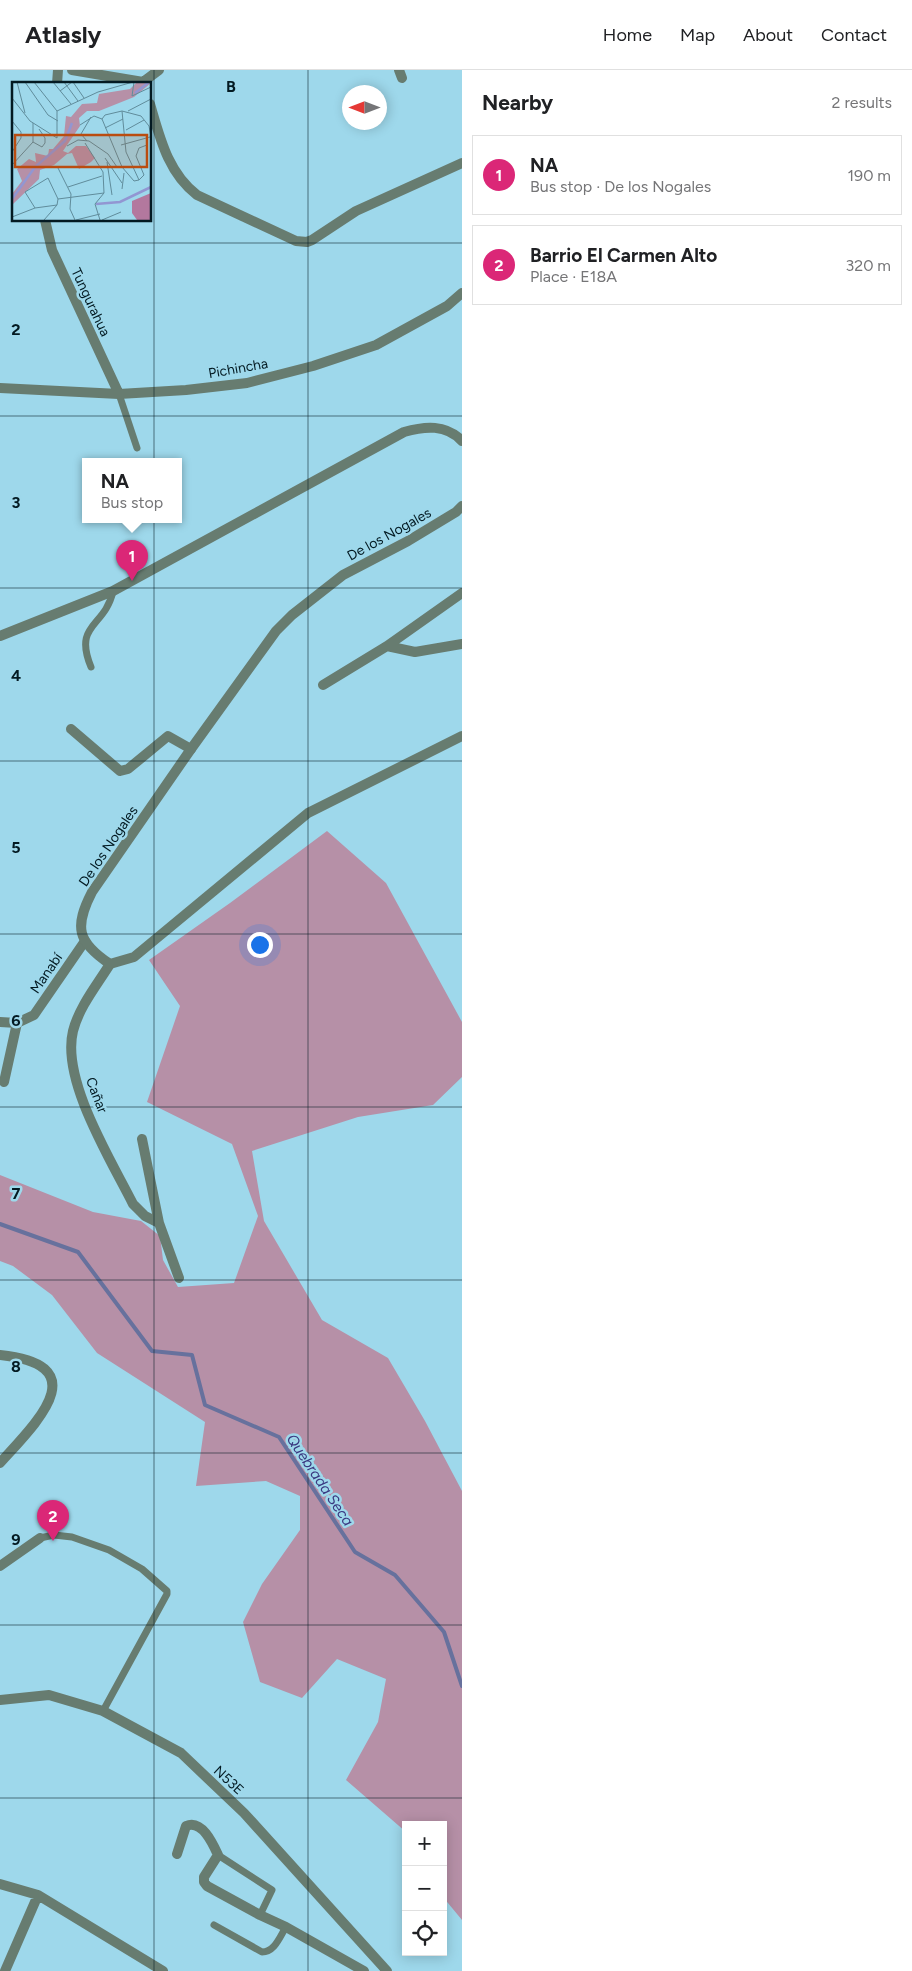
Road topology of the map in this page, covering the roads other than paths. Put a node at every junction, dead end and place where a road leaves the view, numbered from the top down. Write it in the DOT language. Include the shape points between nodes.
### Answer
graph roads {
  1 [pos="72,70"];
  2 [pos="159,70"];
  3 [pos="138,82"];
  4 [pos="144,82"];
  5 [pos="151,107"];
  6 [pos="462,163"];
  7 [pos="45,221"];
  8 [pos="462,294"];
  9 [pos="0,388"];
  10 [pos="119,394"];
  11 [pos="462,441"];
  12 [pos="137,448"];
  13 [pos="462,506"];
  14 [pos="113,591"];
  15 [pos="462,593"];
  16 [pos="0,636"];
  17 [pos="462,644"];
  18 [pos="387,646"];
  19 [pos="91,667"];
  20 [pos="323,685"];
  21 [pos="71,729"];
  22 [pos="462,736"];
  23 [pos="191,749"];
  24 [pos="85,941"];
  25 [pos="110,964"];
  26 [pos="0,1022"];
  27 [pos="17,1023"];
  28 [pos="4,1082"];
  29 [pos="142,1139"];
  30 [pos="159,1223"];
  31 [pos="179,1278"];
  32 [pos="0,1355"];
  33 [pos="0,1463"];
  34 [pos="40,1538"];
  35 [pos="0,1566"];
  36 [pos="0,1700"];
  37 [pos="102,1711"];
  38 [pos="177,1854"];
  39 [pos="218,1855"];
  40 [pos="0,1884"];
  41 [pos="38,1895"];
  42 [pos="260,1915"];
  43 [pos="214,1925"];
  44 [pos="286,1927"];
  45 [pos="5,1971"];
  46 [pos="163,1971"];
  47 [pos="364,1971"];
  48 [pos="387,1971"];
  1 -- 3 [label="street"];
  2 -- 4 [label="street"];
  5 -- 6 [label="street" via="164,149 186,187 296,241 312,240 356,211"];
  7 -- 10 [label="street, Tungurahua" via="52,250"];
  8 -- 10 [label="street, Pichincha" via="447,306 376,345 313,366 247,383"];
  9 -- 10 [label="street, Pichincha"];
  10 -- 12 [label="lane"];
  11 -- 14 [label="street" via="452,432 439,428 404,432"];
  13 -- 23 [label="street, De los Nogales" via="408,541 343,575 292,615 261,649"];
  14 -- 16 [label="street"];
  14 -- 19 [label="lane" via="111,602 88,631 85,640 85,653"];
  15 -- 18 [label="street"];
  17 -- 18 [label="street" via="415,652"];
  18 -- 20 [label="street"];
  21 -- 23 [label="street" via="120,771 128,769 168,736"];
  22 -- 25 [label="street" via="308,813 134,957"];
  23 -- 24 [label="street, De los Nogales" via="92,892 81,918"];
  24 -- 25 [label="street" via="89,949"];
  24 -- 27 [label="street, Manabí" via="34,1015"];
  25 -- 30 [label="street, Cañar" via="77,1017 72,1038 73,1069 85,1108 132,1204"];
  26 -- 27 [label="street"];
  27 -- 28 [label="street"];
  29 -- 30 [label="street"];
  30 -- 31 [label="street"];
  32 -- 33 [label="street" via="22,1358 44,1369 54,1389 40,1417"];
  34 -- 35 [label="street"];
  34 -- 37 [label="lane" via="54,1535 72,1537 109,1550 135,1564 167,1591"];
  36 -- 37 [label="street, N53E" via="49,1695"];
  37 -- 48 [label="street, N53E" via="181,1753 244,1813"];
  38 -- 39 [label="street" via="186,1826 190,1824 202,1829"];
  39 -- 42 [label="lane" via="272,1890"];
  39 -- 42 [label="street" via="204,1882"];
  40 -- 41 [label="street"];
  41 -- 45 [label="street"];
  41 -- 46 [label="street"];
  42 -- 44 [label="street"];
  43 -- 44 [label="lane" via="262,1952 272,1950"];
  44 -- 47 [label="street"];
}
